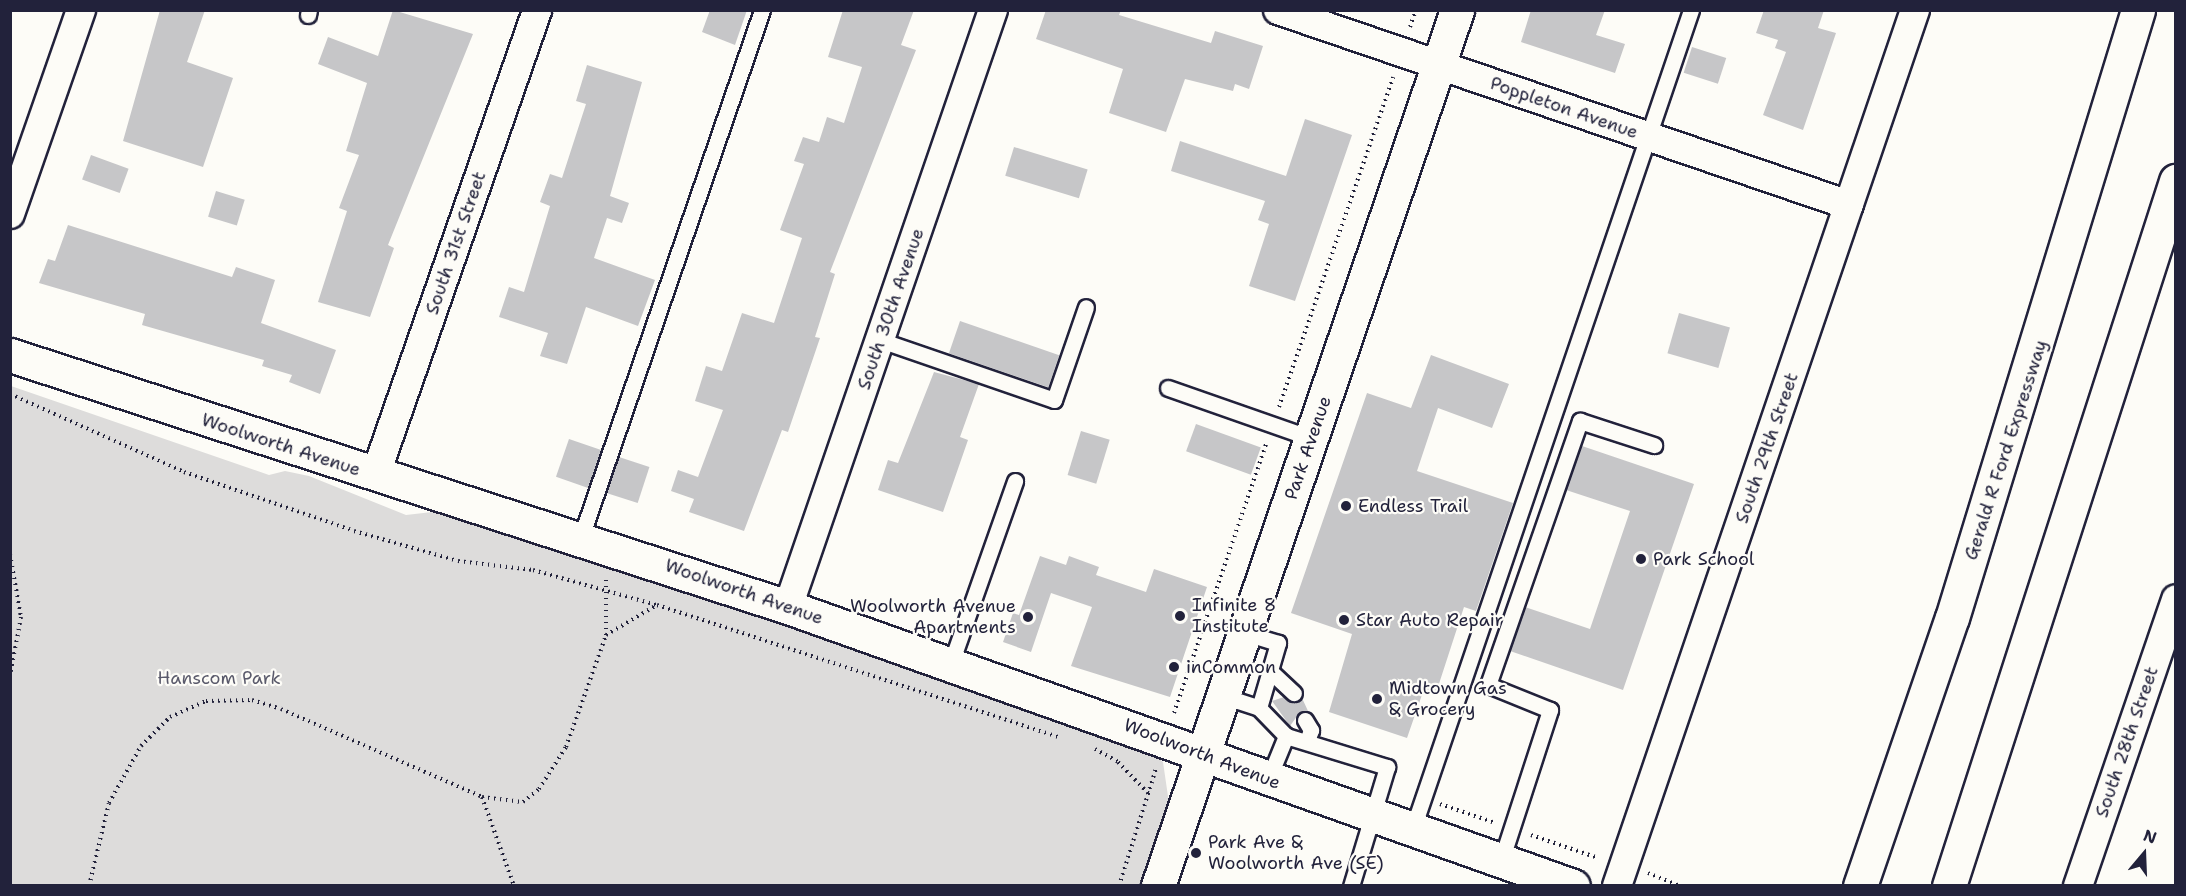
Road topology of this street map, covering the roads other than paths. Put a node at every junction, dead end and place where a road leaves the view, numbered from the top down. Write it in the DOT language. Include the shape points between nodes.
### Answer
graph roads {
  1 [pos="81,10"];
  2 [pos="537,10"];
  3 [pos="762,10"];
  4 [pos="993,10"];
  5 [pos="1278,10"];
  6 [pos="1457,10"];
  7 [pos="1691,10"];
  8 [pos="1916,10"];
  9 [pos="2138,10"];
  10 [pos="1438,65"];
  11 [pos="1648,137"];
  12 [pos="2175,181"];
  13 [pos="1849,205"];
  14 [pos="10,214"];
  15 [pos="1086,307"];
  16 [pos="880,340"];
  17 [pos="10,355"];
  18 [pos="1168,388"];
  19 [pos="1311,438"];
  20 [pos="1654,445"];
  21 [pos="375,476"];
  22 [pos="1015,481"];
  23 [pos="581,537"];
  24 [pos="2175,599"];
  25 [pos="788,607"];
  26 [pos="1245,633"];
  27 [pos="951,663"];
  28 [pos="1269,670"];
  29 [pos="1294,693"];
  30 [pos="1223,696"];
  31 [pos="1259,708"];
  32 [pos="1305,720"];
  33 [pos="1286,736"];
  34 [pos="1307,741"];
  35 [pos="1203,754"];
  36 [pos="1268,781"];
  37 [pos="1375,818"];
  38 [pos="1412,831"];
  39 [pos="1502,861"];
  40 [pos="1621,876"];
  41 [pos="1158,885"];
  42 [pos="1351,885"];
  43 [pos="1573,885"];
  44 [pos="1860,885"];
  45 [pos="1949,885"];
  46 [pos="2078,885"];
  1 -- 14 [label="street"];
  2 -- 21 [label="street, South 31st Street"];
  3 -- 23 [label="lane"];
  4 -- 16 [label="street, South 30th Avenue"];
  5 -- 10 [label="street, Poppleton Avenue"];
  6 -- 10 [label="main road, Park Avenue"];
  7 -- 11 [label="lane"];
  8 -- 13 [label="street, South 29th Street"];
  9 -- 44 [label="main road, Gerald R Ford Expressway" via="1999,471"];
  10 -- 11 [label="street, Poppleton Avenue"];
  10 -- 19 [label="main road, Park Avenue"];
  11 -- 13 [label="street, Poppleton Avenue"];
  11 -- 38 [label="lane"];
  12 -- 45 [label="main road"];
  13 -- 40 [label="street, South 29th Street"];
  15 -- 16 [label="lane" via="1054,400"];
  16 -- 25 [label="street, South 30th Avenue"];
  17 -- 21 [label="main road, Woolworth Avenue"];
  18 -- 19 [label="lane"];
  19 -- 26 [label="main road, Park Avenue"];
  20 -- 39 [label="lane" via="1580,421 1488,685 1550,710"];
  21 -- 23 [label="main road, Woolworth Avenue"];
  22 -- 27 [label="lane"];
  23 -- 25 [label="main road, Woolworth Avenue"];
  24 -- 46 [label="street, South 28th Street"];
  25 -- 27 [label="main road, Woolworth Avenue"];
  26 -- 28 [label="lane" via="1278,644"];
  26 -- 30 [label="main road, Park Avenue"];
  27 -- 35 [label="main road, Woolworth Avenue" via="1166,737"];
  28 -- 29 [label="lane"];
  28 -- 31 [label="lane"];
  30 -- 31 [label="lane"];
  30 -- 35 [label="main road, Park Avenue"];
  31 -- 33 [label="lane"];
  32 -- 34 [label="lane" via="1311,730"];
  33 -- 34 [label="lane"];
  33 -- 36 [label="lane"];
  34 -- 37 [label="lane" via="1386,767"];
  35 -- 36 [label="main road, Woolworth Avenue"];
  35 -- 41 [label="main road, Park Avenue"];
  36 -- 37 [label="main road, Woolworth Avenue"];
  37 -- 38 [label="main road, Woolworth Avenue"];
  37 -- 42 [label="lane"];
  38 -- 39 [label="main road, Woolworth Avenue"];
  39 -- 43 [label="main road, Woolworth Avenue"];
}
